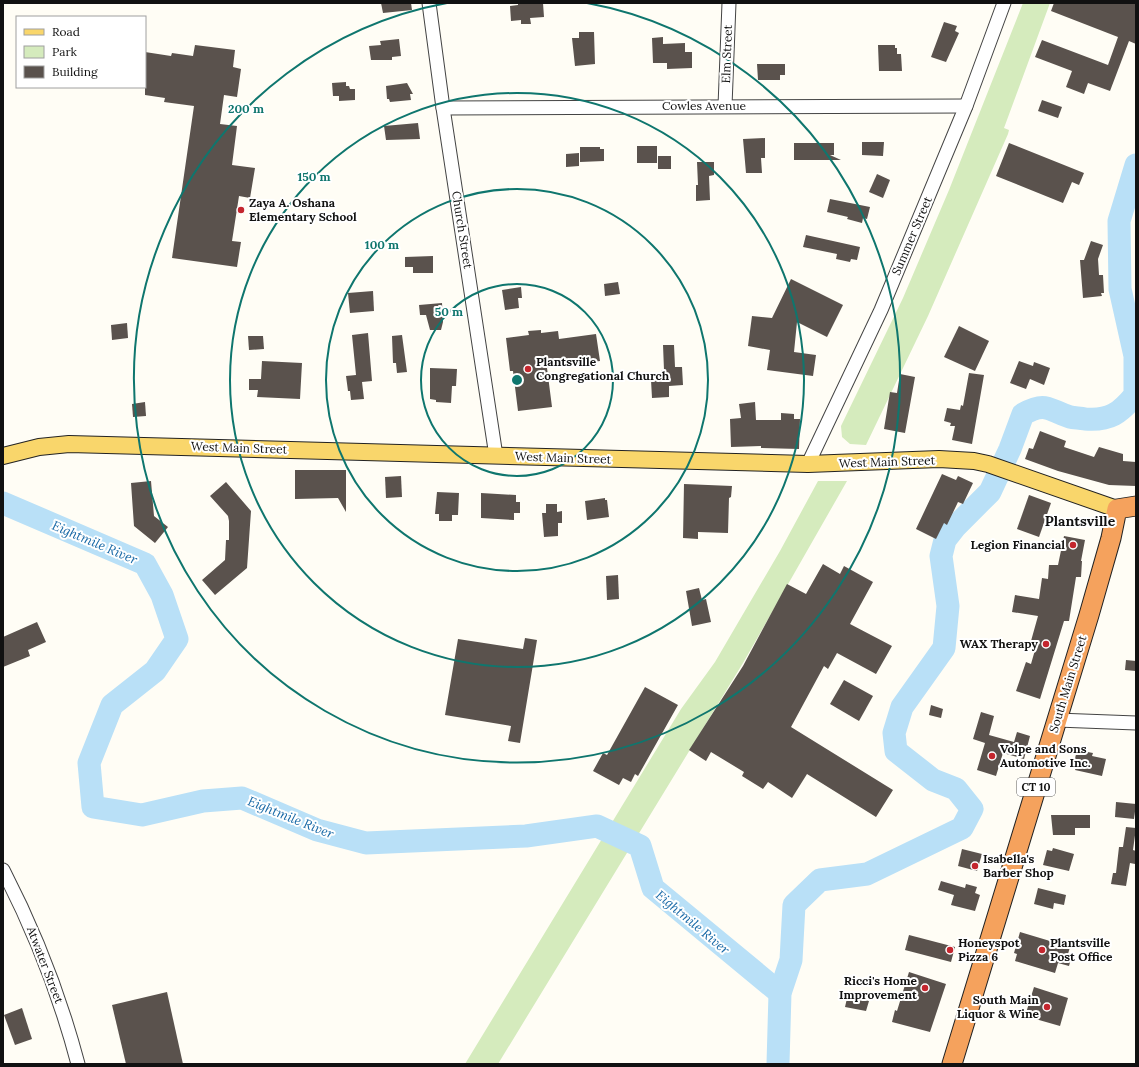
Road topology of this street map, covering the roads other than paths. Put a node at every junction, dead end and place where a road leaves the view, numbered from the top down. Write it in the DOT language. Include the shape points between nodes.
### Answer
graph roads {
  1 [pos="429,3"];
  2 [pos="729,3"];
  3 [pos="1004,3"];
  4 [pos="725,106"];
  5 [pos="966,106"];
  6 [pos="443,108"];
  7 [pos="3,456"];
  8 [pos="496,456"];
  9 [pos="808,464"];
  10 [pos="1136,506"];
  11 [pos="1117,509"];
  12 [pos="1056,720"];
  13 [pos="1136,723"];
  14 [pos="3,870"];
  15 [pos="78,1064"];
  16 [pos="952,1064"];
  1 -- 6 [label="street, Church Street"];
  2 -- 4 [label="street, Elm Street"];
  3 -- 5 [label="street, Summer Street"];
  4 -- 5 [label="street, Cowles Avenue"];
  4 -- 6 [label="street, Cowles Avenue"];
  5 -- 9 [label="street, Summer Street" via="880,310"];
  6 -- 8 [label="street, Church Street"];
  7 -- 8 [label="main road, West Main Street" via="39,447 69,444"];
  8 -- 9 [label="main road, West Main Street"];
  9 -- 11 [label="main road, West Main Street" via="938,459 974,461"];
  10 -- 11 [label="highway"];
  11 -- 12 [label="highway, South Main Street / CT 10" via="1111,538"];
  12 -- 13 [label="street"];
  12 -- 16 [label="highway, South Main Street / CT 10"];
  14 -- 15 [label="street, Atwater Street" via="42,953"];
}
